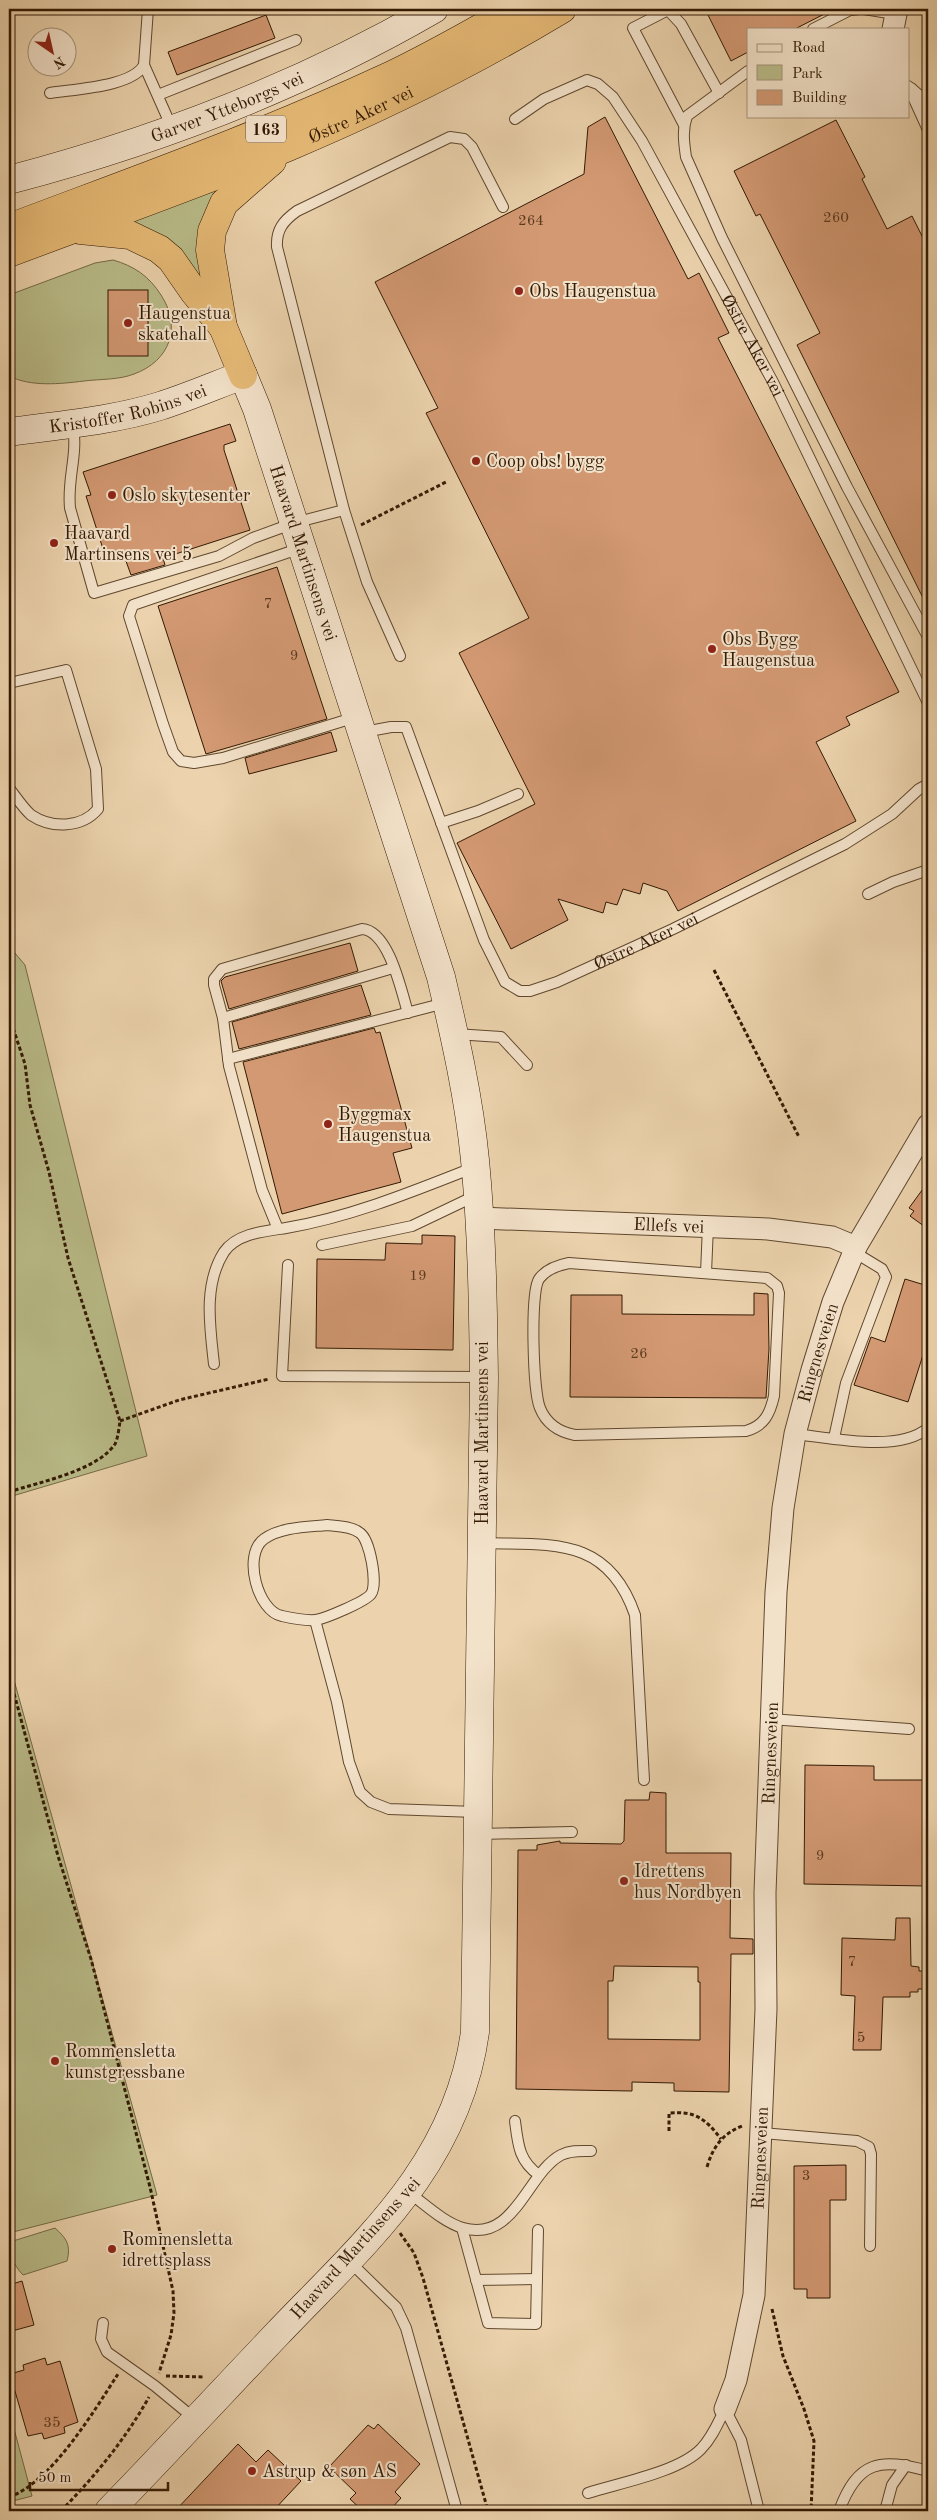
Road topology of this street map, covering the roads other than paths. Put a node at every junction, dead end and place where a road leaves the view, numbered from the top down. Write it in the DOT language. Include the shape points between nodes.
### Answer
graph roads {
  1 [pos="148,9"];
  2 [pos="434,9"];
  3 [pos="514,9"];
  4 [pos="562,9"];
  5 [pos="859,9"];
  6 [pos="864,9"];
  7 [pos="895,17"];
  8 [pos="815,28"];
  9 [pos="296,40"];
  10 [pos="144,65"];
  11 [pos="747,72"];
  12 [pos="910,88"];
  13 [pos="910,90"];
  14 [pos="719,92"];
  15 [pos="50,93"];
  16 [pos="158,95"];
  17 [pos="928,103"];
  18 [pos="514,119"];
  19 [pos="684,125"];
  20 [pos="172,129"];
  21 [pos="928,130"];
  22 [pos="287,147"];
  23 [pos="9,180"];
  24 [pos="503,208"];
  25 [pos="9,228"];
  26 [pos="71,230"];
  27 [pos="9,253"];
  28 [pos="223,327"];
  29 [pos="243,375"];
  30 [pos="72,424"];
  31 [pos="9,432"];
  32 [pos="344,510"];
  33 [pos="298,536"];
  34 [pos="928,637"];
  35 [pos="400,656"];
  36 [pos="9,683"];
  37 [pos="928,703"];
  38 [pos="360,724"];
  39 [pos="928,784"];
  40 [pos="9,788"];
  41 [pos="518,794"];
  42 [pos="441,823"];
  43 [pos="928,870"];
  44 [pos="868,894"];
  45 [pos="393,968"];
  46 [pos="447,1003"];
  47 [pos="408,1013"];
  48 [pos="223,1018"];
  49 [pos="455,1034"];
  50 [pos="228,1059"];
  51 [pos="527,1065"];
  52 [pos="928,1125"];
  53 [pos="476,1167"];
  54 [pos="478,1206"];
  55 [pos="708,1226"];
  56 [pos="278,1228"];
  57 [pos="322,1245"];
  58 [pos="855,1249"];
  59 [pos="288,1265"];
  60 [pos="706,1273"];
  61 [pos="214,1364"];
  62 [pos="484,1377"];
  63 [pos="928,1428"];
  64 [pos="795,1434"];
  65 [pos="834,1438"];
  66 [pos="482,1543"];
  67 [pos="316,1620"];
  68 [pos="770,1719"];
  69 [pos="909,1729"];
  70 [pos="644,1780"];
  71 [pos="478,1823"];
  72 [pos="572,1832"];
  73 [pos="516,2121"];
  74 [pos="761,2126"];
  75 [pos="591,2150"];
  76 [pos="539,2175"];
  77 [pos="408,2192"];
  78 [pos="462,2228"];
  79 [pos="538,2230"];
  80 [pos="870,2246"];
  81 [pos="348,2260"];
  82 [pos="537,2279"];
  83 [pos="476,2280"];
  84 [pos="103,2323"];
  85 [pos="725,2409"];
  86 [pos="196,2420"];
  87 [pos="906,2465"];
  88 [pos="928,2471"];
  89 [pos="588,2493"];
  90 [pos="109,2511"];
  91 [pos="457,2511"];
  92 [pos="759,2511"];
  93 [pos="839,2511"];
  94 [pos="885,2511"];
  1 -- 10 [label="lane"];
  2 -- 20 [label="street, Garver Ytteborgs vei" via="309,74"];
  3 -- 25 [label="highway, Østre Aker vei / 163" via="358,90"];
  4 -- 22 [label="highway, Østre Aker vei / 163" via="440,78"];
  5 -- 8 [label="lane" via="850,10"];
  6 -- 7 [label="lane"];
  9 -- 16 [label="lane"];
  10 -- 15 [label="lane" via="141,71 127,79"];
  10 -- 16 [label="lane"];
  11 -- 14 [label="lane"];
  12 -- 17 [label="lane"];
  13 -- 21 [label="lane"];
  14 -- 19 [label="lane" via="692,112"];
  14 -- 19 [label="lane, Østre Aker vei" via="680,24 668,10 633,28"];
  16 -- 20 [label="lane"];
  18 -- 37 [label="lane, Østre Aker vei" via="544,100 587,80 598,84 613,97 642,141 773,382"];
  19 -- 34 [label="lane, Østre Aker vei" via="686,157 722,238 852,496"];
  20 -- 23 [label="street, Garver Ytteborgs vei"];
  22 -- 26 [label="highway, Østre Aker vei / 163"];
  22 -- 28 [label="highway" via="237,191 217,216 210,250"];
  24 -- 32 [label="lane" via="472,147 464,139 450,137 297,211 279,229 277,247"];
  26 -- 27 [label="highway, Østre Aker vei / 163"];
  26 -- 28 [label="highway" via="122,234 159,249 171,259"];
  28 -- 29 [label="highway"];
  29 -- 30 [label="street, Kristoffer Robins vei" via="161,405"];
  29 -- 33 [label="street, Haavard Martinsens vei"];
  30 -- 31 [label="street, Kristoffer Robins vei"];
  30 -- 33 [label="lane" via="76,450 68,494 94,593 219,556 253,538"];
  32 -- 33 [label="lane"];
  32 -- 35 [label="lane" via="368,582"];
  33 -- 38 [label="street, Haavard Martinsens vei"];
  33 -- 38 [label="lane" via="133,605 129,616 163,724 173,752 181,761 194,763"];
  36 -- 40 [label="lane" via="66,670 96,769 98,809 90,819 78,823 42,821 30,814"];
  38 -- 42 [label="lane, Østre Aker vei" via="406,726"];
  38 -- 46 [label="street, Haavard Martinsens vei" via="427,930"];
  39 -- 42 [label="lane, Østre Aker vei" via="892,814 845,844 673,929 530,991 514,990 505,982 484,940"];
  41 -- 42 [label="lane"];
  43 -- 44 [label="lane"];
  45 -- 47 [label="lane"];
  45 -- 48 [label="lane"];
  45 -- 48 [label="lane" via="376,934 362,929 222,969 214,979"];
  46 -- 47 [label="lane"];
  46 -- 49 [label="street, Haavard Martinsens vei"];
  47 -- 50 [label="lane"];
  48 -- 50 [label="lane"];
  49 -- 51 [label="lane" via="501,1037"];
  49 -- 53 [label="street, Haavard Martinsens vei"];
  50 -- 56 [label="lane" via="262,1190"];
  52 -- 58 [label="street, Ringnesveien"];
  53 -- 54 [label="street, Haavard Martinsens vei"];
  53 -- 56 [label="lane" via="421,1189 319,1221"];
  54 -- 55 [label="street, Ellefs vei"];
  54 -- 57 [label="lane" via="412,1226"];
  54 -- 62 [label="street, Haavard Martinsens vei"];
  55 -- 58 [label="street, Ellefs vei" via="807,1232 832,1237"];
  55 -- 60 [label="lane"];
  56 -- 61 [label="lane" via="239,1239 224,1252 212,1283 210,1301"];
  58 -- 64 [label="street, Ringnesveien" via="830,1311"];
  58 -- 65 [label="lane" via="882,1269 886,1277 846,1383"];
  59 -- 62 [label="lane" via="282,1376"];
  60 -- 60 [label="lane" via="767,1278 777,1286 779,1306 774,1396 763,1423 746,1432 575,1435 563,1433 545,1418 537,1398 533,1303 540,1278 559,1265 569,1263"];
  62 -- 66 [label="street, Haavard Martinsens vei"];
  63 -- 65 [label="lane" via="905,1440"];
  64 -- 65 [label="lane"];
  64 -- 68 [label="street, Ringnesveien" via="776,1592"];
  66 -- 70 [label="lane" via="571,1549 590,1555 607,1566 618,1580 629,1598 634,1615"];
  66 -- 71 [label="street, Haavard Martinsens vei"];
  67 -- 67 [label="lane" via="278,1616 269,1610 256,1583 252,1562 255,1551 262,1540 274,1533 327,1524 356,1530 368,1544 373,1589 363,1601"];
  67 -- 71 [label="lane" via="349,1762 360,1792 371,1802 389,1808"];
  68 -- 69 [label="lane"];
  68 -- 74 [label="street, Ringnesveien"];
  71 -- 72 [label="lane"];
  71 -- 77 [label="street, Haavard Martinsens vei" via="475,2032 471,2058 459,2102 447,2129"];
  73 -- 76 [label="lane" via="522,2158"];
  74 -- 80 [label="lane" via="857,2141 869,2147"];
  74 -- 85 [label="street, Ringnesveien" via="754,2295 736,2380"];
  75 -- 76 [label="lane" via="563,2154"];
  76 -- 78 [label="lane" via="525,2197 502,2221 481,2229"];
  77 -- 78 [label="lane"];
  77 -- 81 [label="street, Haavard Martinsens vei"];
  78 -- 83 [label="lane"];
  79 -- 82 [label="lane"];
  81 -- 86 [label="street, Haavard Martinsens vei"];
  81 -- 91 [label="lane" via="396,2307 406,2328"];
  82 -- 83 [label="lane"];
  82 -- 83 [label="lane" via="536,2324 488,2323"];
  84 -- 86 [label="lane" via="101,2339 107,2352 124,2365 156,2381"];
  85 -- 89 [label="lane" via="711,2436 691,2458 676,2466"];
  85 -- 92 [label="lane" via="745,2454"];
  86 -- 90 [label="street, Haavard Martinsens vei"];
  87 -- 88 [label="lane"];
  87 -- 93 [label="lane" via="878,2464 866,2471 847,2493"];
  87 -- 94 [label="lane" via="892,2485"];
}
